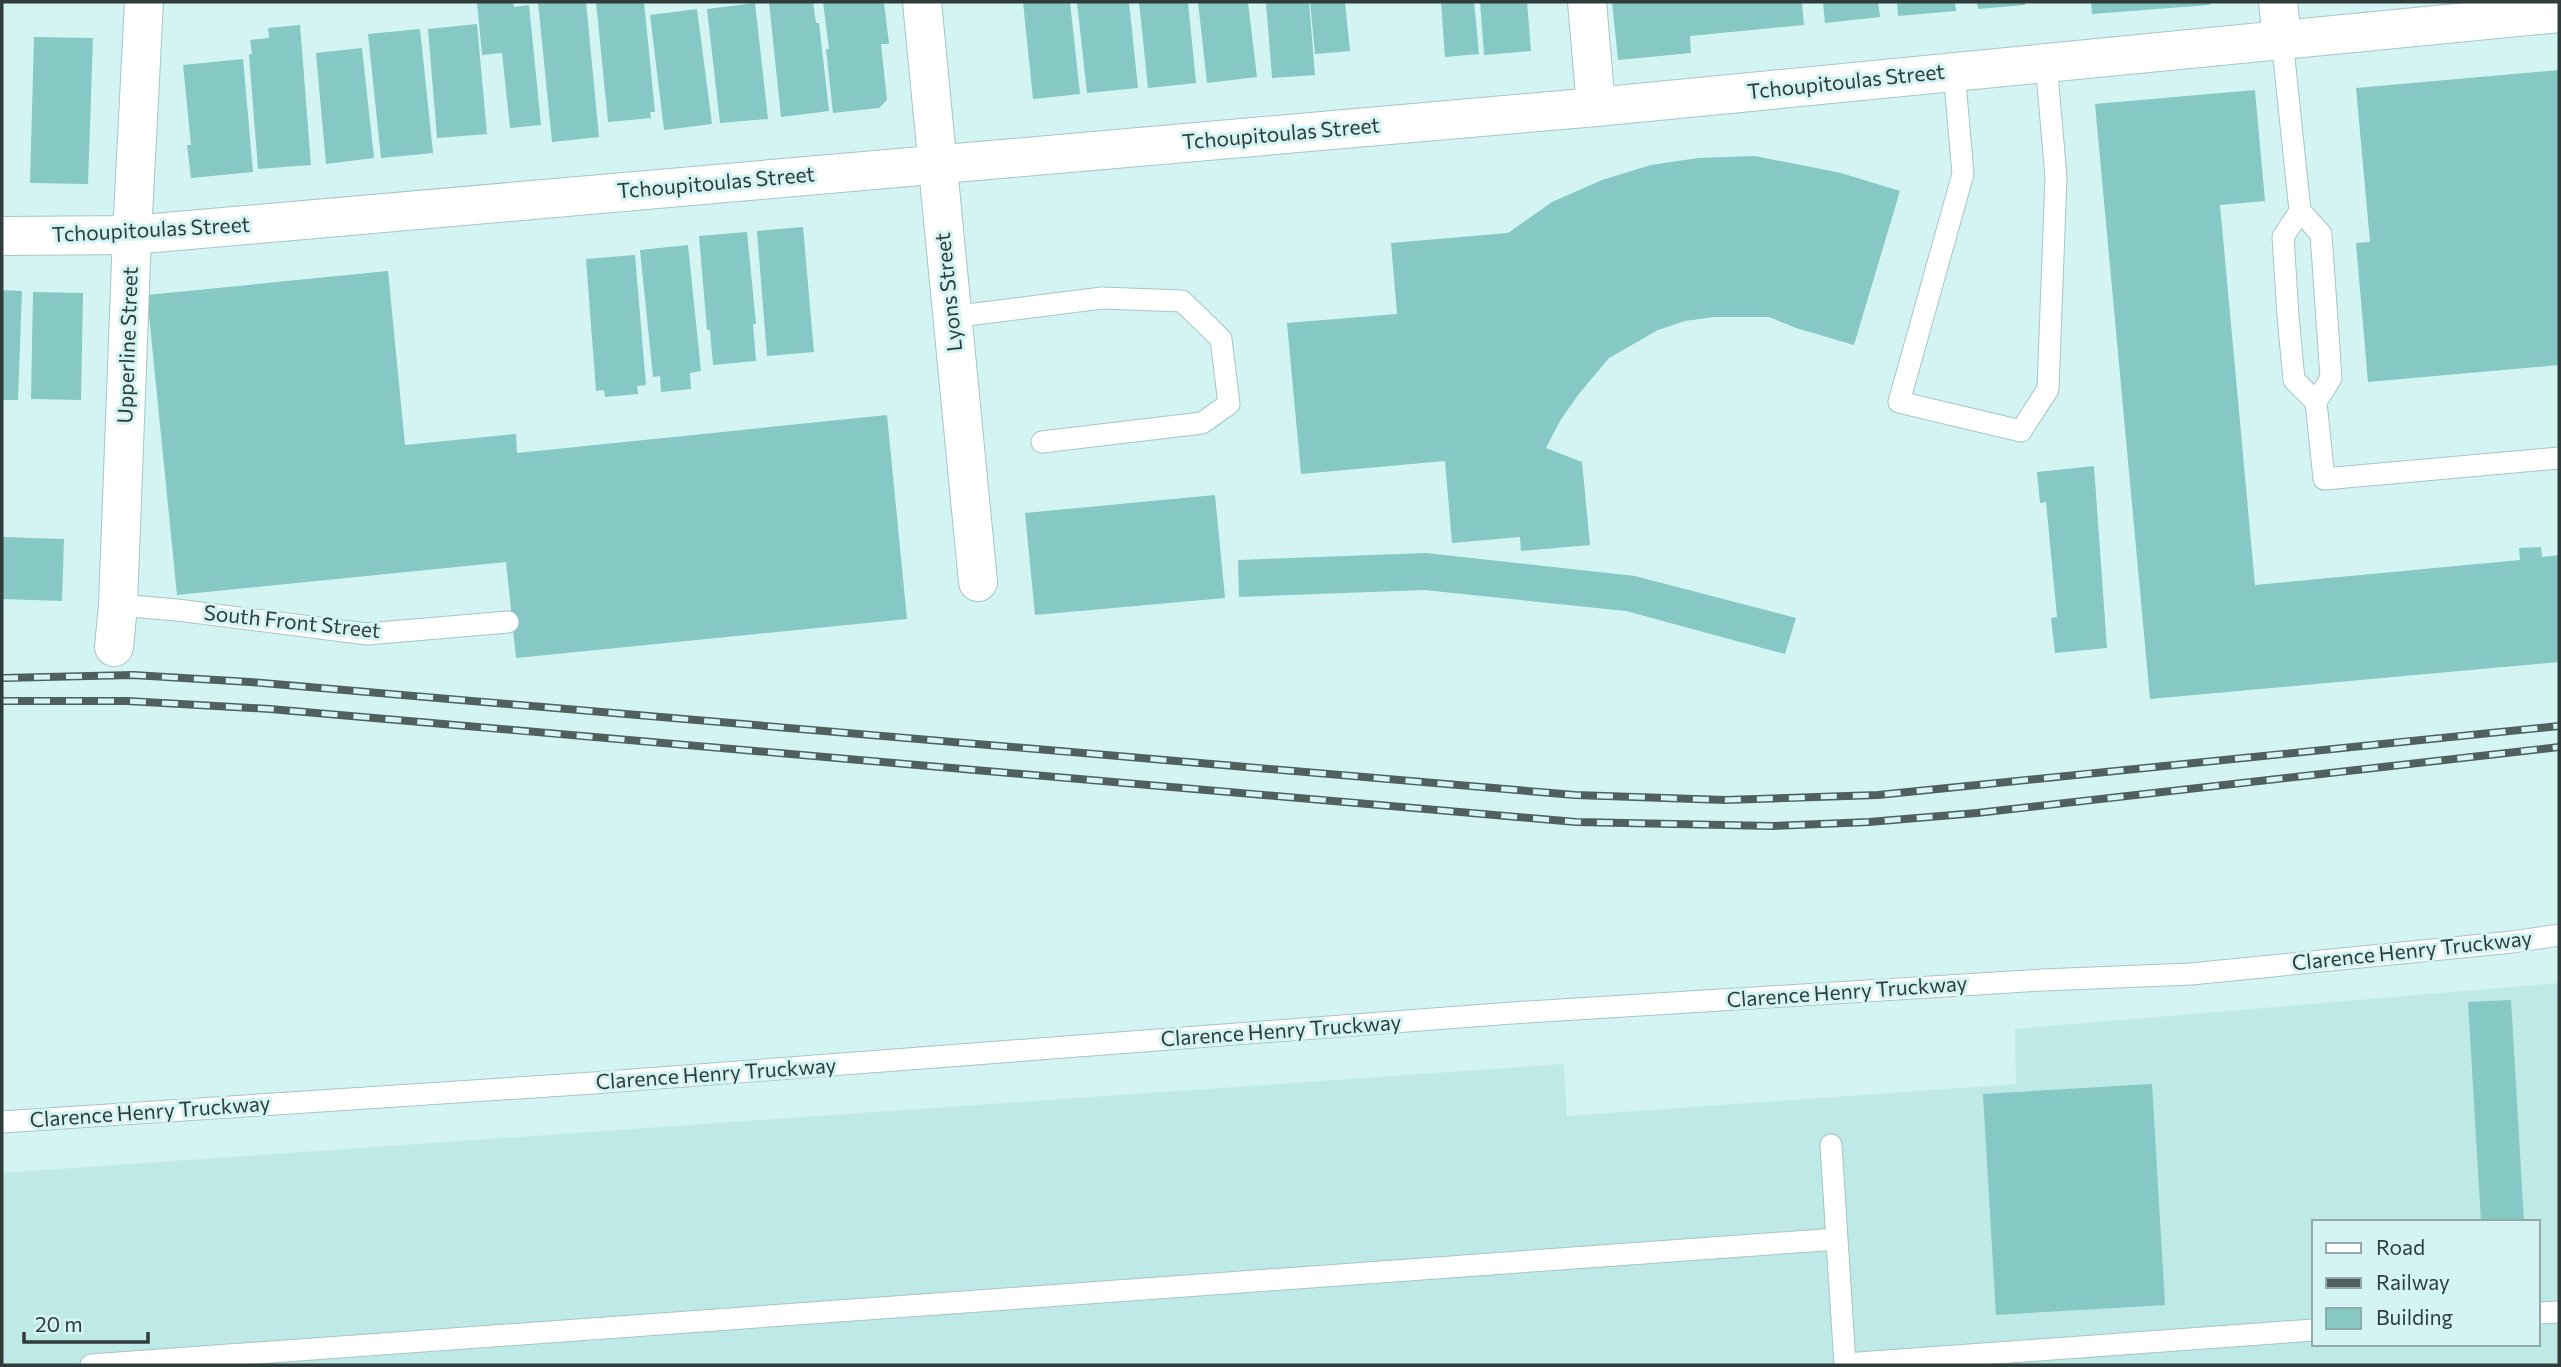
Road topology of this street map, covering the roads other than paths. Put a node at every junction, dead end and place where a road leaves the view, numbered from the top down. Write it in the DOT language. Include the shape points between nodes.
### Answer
graph roads {
  1 [pos="144,2"];
  2 [pos="922,2"];
  3 [pos="1587,2"];
  4 [pos="2278,2"];
  5 [pos="2559,13"];
  6 [pos="2282,39"];
  7 [pos="2046,62"];
  8 [pos="1954,71"];
  9 [pos="1596,107"];
  10 [pos="936,163"];
  11 [pos="2300,211"];
  12 [pos="132,235"];
  13 [pos="2,236"];
  14 [pos="951,317"];
  15 [pos="2316,402"];
  16 [pos="1042,442"];
  17 [pos="2559,458"];
  18 [pos="978,582"];
  19 [pos="118,605"];
  20 [pos="508,622"];
  21 [pos="114,647"];
  22 [pos="2559,935"];
  23 [pos="2,1122"];
  24 [pos="1831,1144"];
  25 [pos="1837,1239"];
  26 [pos="2559,1312"];
  27 [pos="2540,1313"];
  28 [pos="2312,1329"];
  29 [pos="1845,1364"];
  30 [pos="91,1365"];
  1 -- 12 [label="street, Upperline Street"];
  2 -- 10 [label="street, Lyons Street"];
  3 -- 9 [label="street"];
  4 -- 6 [label="street"];
  5 -- 6 [label="street, Tchoupitoulas Street"];
  6 -- 7 [label="street, Tchoupitoulas Street"];
  6 -- 11 [label="lane"];
  7 -- 8 [label="street, Tchoupitoulas Street"];
  7 -- 8 [label="lane" via="2056,177 2048,389 2021,430 1899,402 1963,174"];
  8 -- 9 [label="street, Tchoupitoulas Street"];
  9 -- 10 [label="street, Tchoupitoulas Street"];
  10 -- 12 [label="street, Tchoupitoulas Street"];
  10 -- 14 [label="street, Lyons Street"];
  11 -- 15 [label="lane" via="2321,234 2331,378"];
  11 -- 15 [label="lane" via="2283,237 2288,316 2294,380"];
  12 -- 13 [label="street, Tchoupitoulas Street"];
  12 -- 19 [label="street, Upperline Street"];
  14 -- 16 [label="lane" via="1102,298 1182,301 1221,339 1229,404 1202,423"];
  14 -- 18 [label="street, Lyons Street"];
  15 -- 17 [label="lane" via="2323,479"];
  19 -- 20 [label="lane, South Front Street" via="367,634"];
  19 -- 21 [label="street, Upperline Street"];
  22 -- 23 [label="lane, Clarence Henry Truckway" via="2191,974 1512,1013 593,1083"];
  24 -- 25 [label="lane"];
  25 -- 29 [label="lane"];
  25 -- 30 [label="lane"];
  26 -- 27 [label="lane"];
  28 -- 29 [label="lane"];
}
